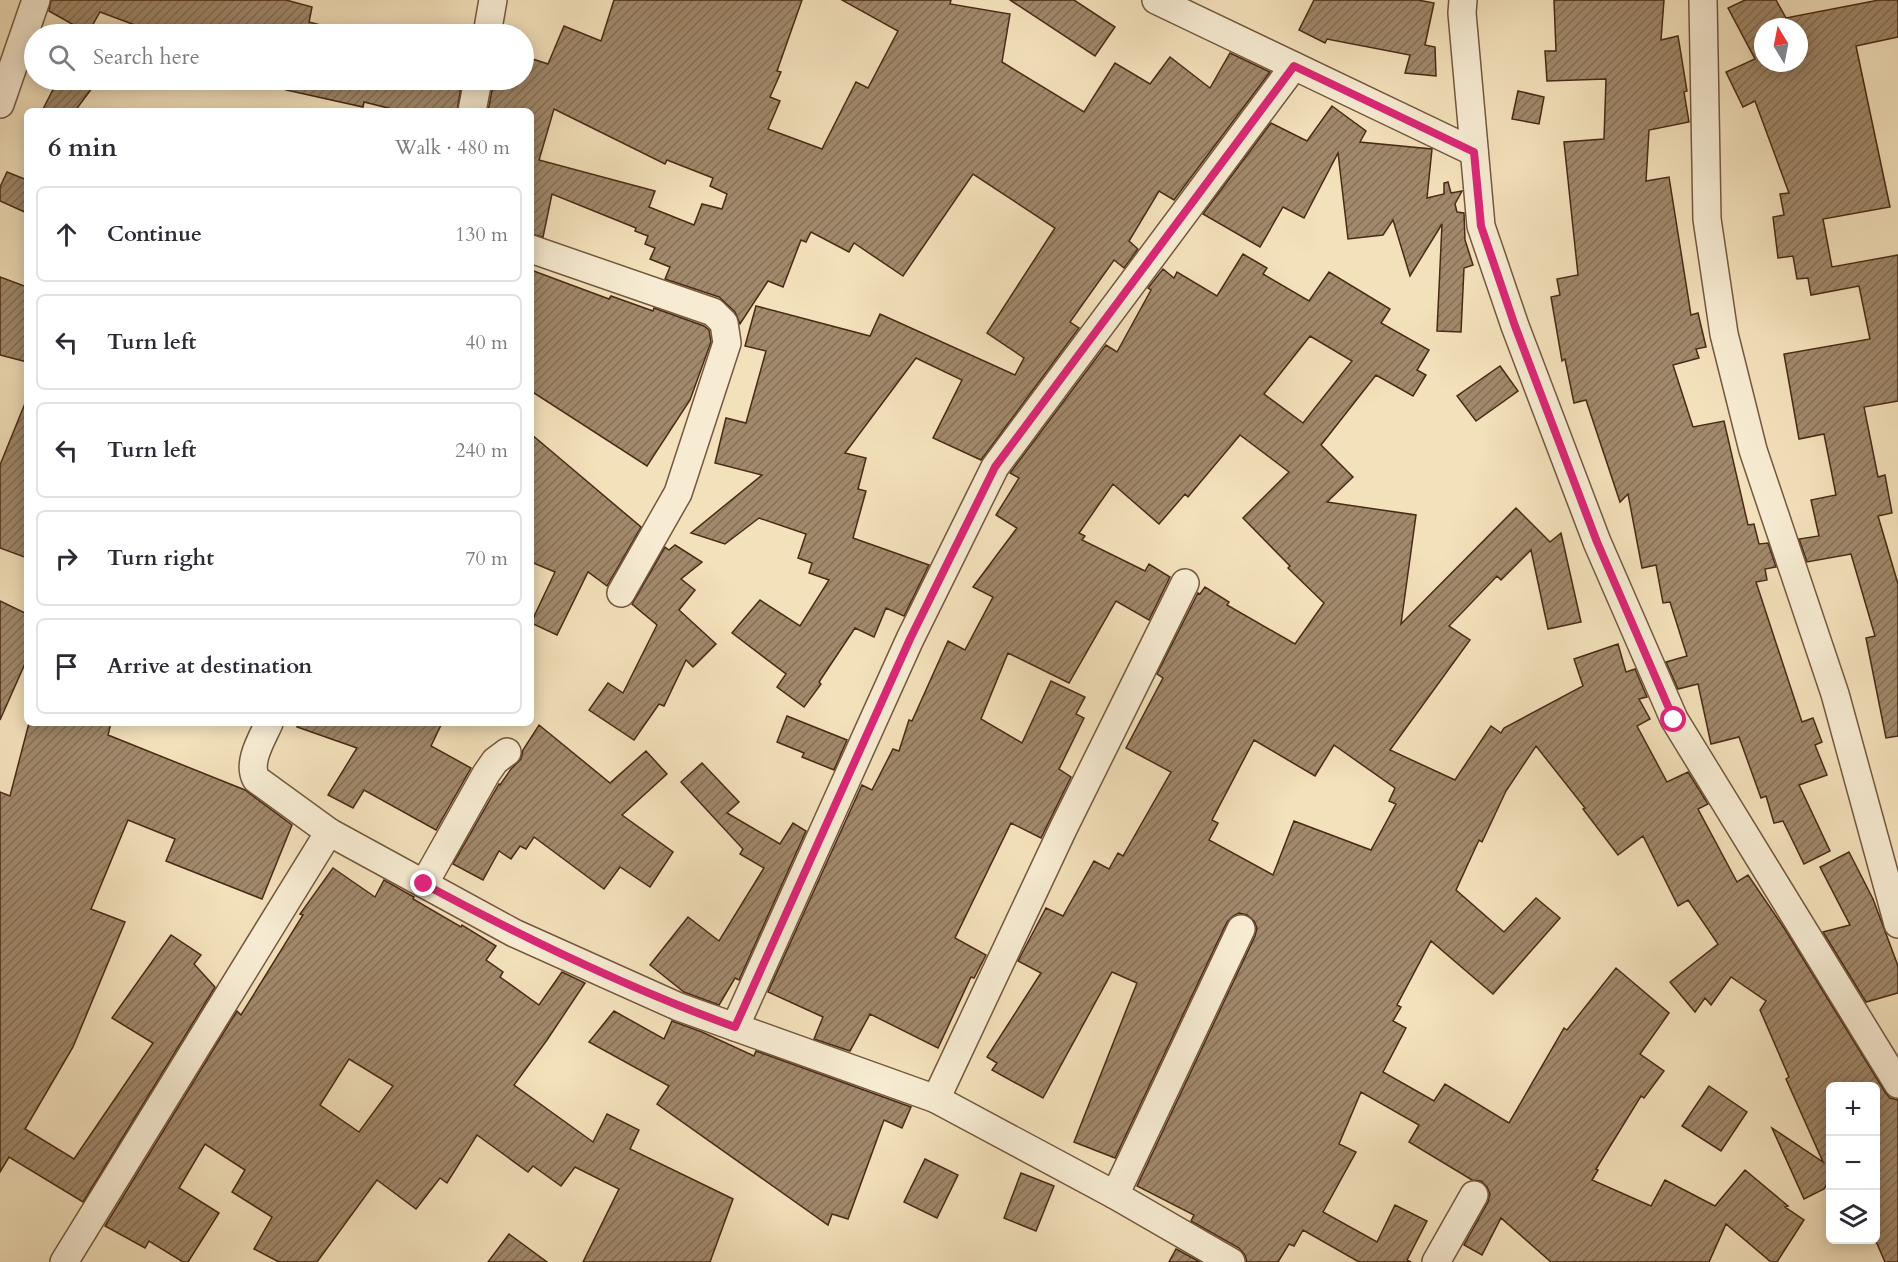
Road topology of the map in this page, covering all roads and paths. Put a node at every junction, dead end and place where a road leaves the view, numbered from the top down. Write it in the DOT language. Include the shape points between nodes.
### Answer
graph roads {
  1 [pos="36,0"];
  2 [pos="493,0"];
  3 [pos="1156,0"];
  4 [pos="1463,0"];
  5 [pos="1702,0"];
  6 [pos="28,24"];
  7 [pos="489,24"];
  8 [pos="24,35"];
  9 [pos="1294,66"];
  10 [pos="476,90"];
  11 [pos="0,104"];
  12 [pos="473,108"];
  13 [pos="1474,152"];
  14 [pos="534,250"];
  15 [pos="1185,583"];
  16 [pos="621,593"];
  17 [pos="268,726"];
  18 [pos="507,752"];
  19 [pos="329,832"];
  20 [pos="424,884"];
  21 [pos="1898,924"];
  22 [pos="1241,929"];
  23 [pos="735,1027"];
  24 [pos="1898,1084"];
  25 [pos="936,1099"];
  26 [pos="1114,1195"];
  27 [pos="1474,1195"];
  28 [pos="1196,1253"];
  29 [pos="64,1262"];
  30 [pos="1232,1262"];
  31 [pos="1436,1262"];
  1 -- 6 [label="street"];
  2 -- 7 [label="street"];
  3 -- 9 [label="street"];
  4 -- 13 [label="street"];
  5 -- 21 [label="street" via="1707,219 1724,334 1753,450 1835,694"];
  8 -- 11 [label="street"];
  9 -- 13 [label="street"];
  9 -- 23 [label="street" via="995,467 910,639"];
  10 -- 12 [label="street"];
  13 -- 24 [label="street" via="1481,226 1515,326 1597,542 1674,720"];
  14 -- 16 [label="street" via="713,312 724,324 727,343 678,493"];
  15 -- 25 [label="street"];
  17 -- 19 [label="street" via="252,773"];
  18 -- 20 [label="street" via="486,774"];
  19 -- 20 [label="street"];
  19 -- 29 [label="street"];
  20 -- 23 [label="street" via="514,933 679,1007"];
  22 -- 26 [label="street"];
  23 -- 25 [label="street"];
  25 -- 26 [label="street"];
  26 -- 28 [label="street"];
  27 -- 31 [label="street"];
  28 -- 30 [label="street"];
}
